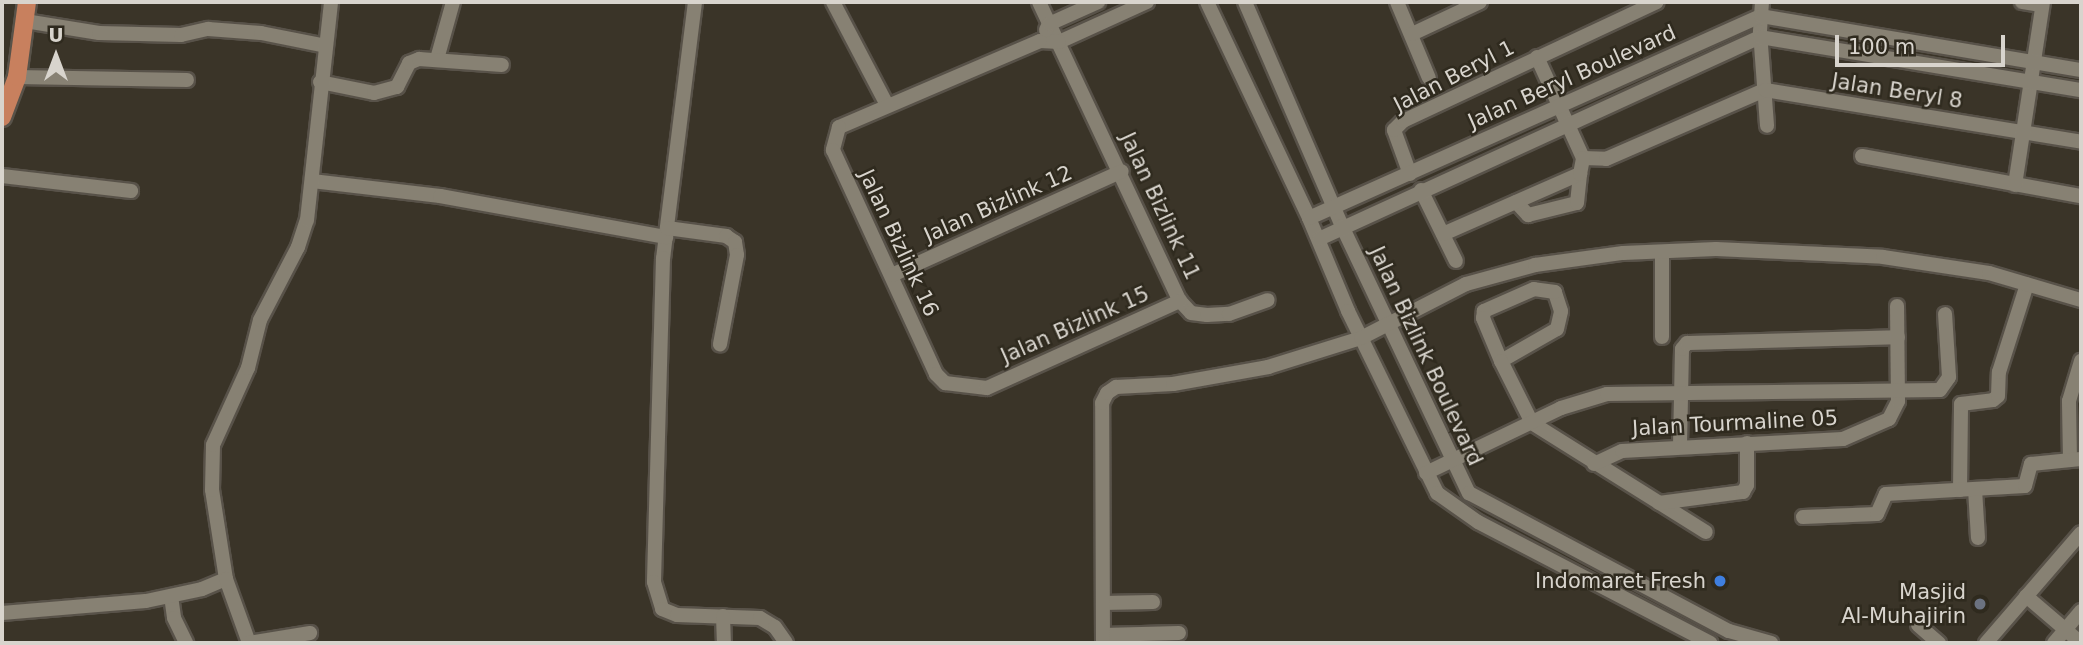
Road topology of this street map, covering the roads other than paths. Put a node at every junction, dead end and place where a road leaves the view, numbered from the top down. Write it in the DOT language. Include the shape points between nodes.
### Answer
graph roads {
  1 [pos="27,2"];
  2 [pos="331,2"];
  3 [pos="453,2"];
  4 [pos="695,2"];
  5 [pos="834,2"];
  6 [pos="1039,2"];
  7 [pos="1098,2"];
  8 [pos="1147,2"];
  9 [pos="1206,2"];
  10 [pos="1245,2"];
  11 [pos="1397,2"];
  12 [pos="1479,2"];
  13 [pos="1657,2"];
  14 [pos="2022,2"];
  15 [pos="2043,3"];
  16 [pos="25,21"];
  17 [pos="1761,22"];
  18 [pos="1049,24"];
  19 [pos="1412,34"];
  20 [pos="1040,40"];
  21 [pos="1059,42"];
  22 [pos="326,46"];
  23 [pos="1537,57"];
  24 [pos="437,60"];
  25 [pos="502,65"];
  26 [pos="2081,70"];
  27 [pos="2031,71"];
  28 [pos="17,77"];
  29 [pos="1429,78"];
  30 [pos="187,80"];
  31 [pos="320,82"];
  32 [pos="1765,90"];
  33 [pos="2081,90"];
  34 [pos="887,105"];
  35 [pos="1563,112"];
  36 [pos="2,117"];
  37 [pos="1767,126"];
  38 [pos="2022,132"];
  39 [pos="2081,142"];
  40 [pos="1862,156"];
  41 [pos="1583,158"];
  42 [pos="1122,171"];
  43 [pos="1410,174"];
  44 [pos="1580,174"];
  45 [pos="2,176"];
  46 [pos="312,181"];
  47 [pos="2015,185"];
  48 [pos="1421,190"];
  49 [pos="131,191"];
  50 [pos="2081,196"];
  51 [pos="1516,202"];
  52 [pos="1334,206"];
  53 [pos="1309,218"];
  54 [pos="1342,226"];
  55 [pos="666,232"];
  56 [pos="1443,234"];
  57 [pos="1319,239"];
  58 [pos="1662,252"];
  59 [pos="1456,261"];
  60 [pos="892,275"];
  61 [pos="2027,284"];
  62 [pos="1180,300"];
  63 [pos="1268,300"];
  64 [pos="2081,300"];
  65 [pos="1897,306"];
  66 [pos="1945,314"];
  67 [pos="1389,323"];
  68 [pos="1662,337"];
  69 [pos="1898,337"];
  70 [pos="1361,338"];
  71 [pos="720,344"];
  72 [pos="1501,361"];
  73 [pos="2081,361"];
  74 [pos="987,388"];
  75 [pos="1898,391"];
  76 [pos="1681,394"];
  77 [pos="1532,423"];
  78 [pos="1747,443"];
  79 [pos="1680,445"];
  80 [pos="1452,459"];
  81 [pos="2076,460"];
  82 [pos="1594,464"];
  83 [pos="1426,473"];
  84 [pos="1975,489"];
  85 [pos="1960,490"];
  86 [pos="1659,503"];
  87 [pos="1803,517"];
  88 [pos="1706,532"];
  89 [pos="2081,533"];
  90 [pos="1978,538"];
  91 [pos="226,579"];
  92 [pos="171,596"];
  93 [pos="2026,596"];
  94 [pos="1153,602"];
  95 [pos="1103,603"];
  96 [pos="2081,611"];
  97 [pos="2,613"];
  98 [pos="723,617"];
  99 [pos="1918,625"];
  100 [pos="2066,630"];
  101 [pos="310,633"];
  102 [pos="1179,633"];
  103 [pos="1104,639"];
  104 [pos="1743,640"];
  105 [pos="186,643"];
  106 [pos="249,643"];
  107 [pos="724,643"];
  108 [pos="786,643"];
  109 [pos="1710,643"];
  110 [pos="1772,643"];
  111 [pos="1939,643"];
  112 [pos="1986,643"];
  113 [pos="2054,643"];
  114 [pos="2081,643"];
  1 -- 16 [label="main road"];
  2 -- 22 [label="street"];
  3 -- 24 [label="street"];
  4 -- 55 [label="street"];
  5 -- 34 [label="street"];
  6 -- 18 [label="street, Jalan Bizlink 11"];
  7 -- 18 [label="street"];
  8 -- 21 [label="street"];
  9 -- 53 [label="street"];
  10 -- 52 [label="street, Jalan Bizlink Boulevard"];
  11 -- 19 [label="street"];
  12 -- 19 [label="street"];
  13 -- 23 [label="street"];
  14 -- 15 [label="street"];
  15 -- 27 [label="street"];
  16 -- 22 [label="street" via="99,33 181,35 208,29 261,33"];
  16 -- 28 [label="main road"];
  17 -- 27 [label="street"];
  17 -- 27 [label="street"];
  17 -- 32 [label="street"];
  17 -- 35 [label="street, Jalan Beryl Boulevard"];
  17 -- 35 [label="street, Jalan Beryl Boulevard"];
  18 -- 20 [label="street"];
  18 -- 21 [label="street, Jalan Bizlink 11"];
  19 -- 29 [label="street"];
  20 -- 21 [label="street"];
  20 -- 34 [label="street"];
  21 -- 42 [label="street, Jalan Bizlink 11"];
  22 -- 31 [label="street"];
  23 -- 35 [label="street"];
  23 -- 43 [label="street, Jalan Beryl 1" via="1394,130"];
  24 -- 25 [label="street"];
  24 -- 31 [label="street" via="409,63 397,87 388,91 374,93"];
  26 -- 27 [label="street"];
  27 -- 33 [label="street"];
  27 -- 38 [label="street"];
  28 -- 30 [label="street"];
  28 -- 36 [label="main road"];
  31 -- 46 [label="street"];
  32 -- 37 [label="street"];
  32 -- 38 [label="street, Jalan Beryl 8"];
  32 -- 41 [label="street" via="1606,159"];
  34 -- 60 [label="street, Jalan Bizlink 16" via="839,127 833,150"];
  35 -- 41 [label="street"];
  35 -- 43 [label="street, Jalan Beryl Boulevard"];
  35 -- 48 [label="street, Jalan Beryl Boulevard"];
  38 -- 39 [label="street, Jalan Beryl 8"];
  38 -- 47 [label="street"];
  40 -- 47 [label="street"];
  41 -- 44 [label="street"];
  42 -- 60 [label="street, Jalan Bizlink 12"];
  42 -- 62 [label="street, Jalan Bizlink 11"];
  43 -- 52 [label="street, Jalan Beryl Boulevard"];
  44 -- 51 [label="street"];
  44 -- 51 [label="street" via="1577,203 1528,215"];
  45 -- 49 [label="street"];
  46 -- 55 [label="street"];
  46 -- 91 [label="street" via="298,247 260,320 248,368 213,444 212,490"];
  47 -- 50 [label="street"];
  48 -- 54 [label="street, Jalan Beryl Boulevard"];
  48 -- 56 [label="street"];
  51 -- 56 [label="street"];
  52 -- 53 [label="street, Jalan Beryl Boulevard"];
  52 -- 54 [label="street, Jalan Bizlink Boulevard"];
  53 -- 57 [label="street"];
  54 -- 57 [label="street, Jalan Beryl Boulevard"];
  54 -- 67 [label="street, Jalan Bizlink Boulevard"];
  55 -- 71 [label="street" via="726,236 734,242 737,255"];
  55 -- 98 [label="street" via="654,447 655,591 662,609 677,615"];
  56 -- 59 [label="street"];
  57 -- 70 [label="street"];
  58 -- 61 [label="street" via="1716,249 1883,257 1945,264"];
  58 -- 67 [label="street" via="1535,265 1465,284"];
  58 -- 68 [label="street"];
  60 -- 74 [label="street, Jalan Bizlink 16" via="936,374 945,383"];
  61 -- 64 [label="street"];
  61 -- 85 [label="street" via="1999,372 1998,396 1961,404"];
  62 -- 63 [label="street, Jalan Bizlink 11" via="1191,313 1207,315 1229,314"];
  62 -- 74 [label="street, Jalan Bizlink 15"];
  65 -- 69 [label="street"];
  66 -- 75 [label="street" via="1947,383 1940,390"];
  67 -- 70 [label="street"];
  67 -- 80 [label="street, Jalan Bizlink Boulevard"];
  69 -- 75 [label="street"];
  69 -- 76 [label="street" via="1687,343 1682,349"];
  70 -- 83 [label="street"];
  70 -- 95 [label="street" via="1268,367 1116,387 1107,393 1102,403"];
  72 -- 72 [label="street" via="1484,313 1534,289 1555,292 1560,325"];
  72 -- 77 [label="street"];
  73 -- 81 [label="street" via="2069,401"];
  75 -- 76 [label="street"];
  75 -- 78 [label="street, Jalan Tourmaline 05" via="1893,415 1855,436"];
  76 -- 77 [label="street" via="1607,394 1561,408"];
  76 -- 79 [label="street"];
  77 -- 80 [label="street"];
  77 -- 82 [label="street"];
  78 -- 79 [label="street, Jalan Tourmaline 05"];
  78 -- 86 [label="street" via="1743,492"];
  79 -- 82 [label="street, Jalan Tourmaline 05" via="1622,451"];
  80 -- 83 [label="street"];
  80 -- 104 [label="street, Jalan Bizlink Boulevard" via="1469,493 1482,502"];
  81 -- 84 [label="street" via="2031,464 2025,486"];
  82 -- 86 [label="street"];
  83 -- 109 [label="street" via="1447,504"];
  84 -- 85 [label="street"];
  84 -- 90 [label="street"];
  85 -- 87 [label="street" via="1886,494 1877,514"];
  86 -- 88 [label="street"];
  89 -- 93 [label="street"];
  91 -- 92 [label="street"];
  91 -- 106 [label="street"];
  92 -- 97 [label="street"];
  92 -- 105 [label="street" via="174,618"];
  93 -- 100 [label="street"];
  93 -- 112 [label="street"];
  94 -- 95 [label="street"];
  95 -- 103 [label="street"];
  96 -- 100 [label="street"];
  98 -- 107 [label="street"];
  98 -- 108 [label="street" via="760,618 775,627"];
  99 -- 111 [label="street"];
  100 -- 113 [label="street"];
  100 -- 114 [label="street"];
  101 -- 106 [label="street"];
  102 -- 103 [label="street"];
  104 -- 110 [label="street, Jalan Bizlink Boulevard"];
}
